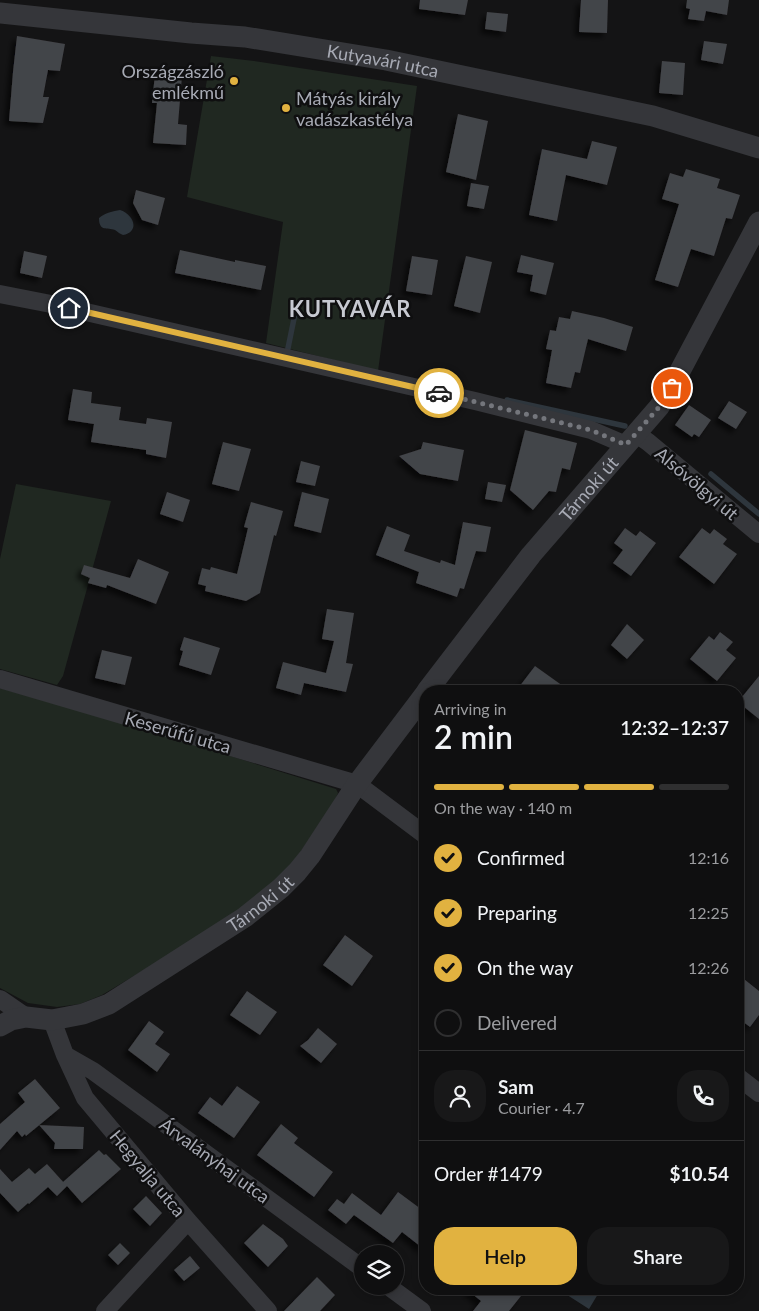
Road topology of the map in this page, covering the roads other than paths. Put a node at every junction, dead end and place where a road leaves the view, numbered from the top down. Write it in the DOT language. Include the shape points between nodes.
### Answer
graph roads {
  1 [pos="0,13"];
  2 [pos="759,148"];
  3 [pos="759,222"];
  4 [pos="0,294"];
  5 [pos="631,439"];
  6 [pos="759,534"];
  7 [pos="0,679"];
  8 [pos="432,685"];
  9 [pos="419,702"];
  10 [pos="357,784"];
  11 [pos="419,830"];
  12 [pos="0,999"];
  13 [pos="26,1017"];
  14 [pos="52,1020"];
  15 [pos="0,1026"];
  16 [pos="66,1054"];
  17 [pos="744,1082"];
  18 [pos="759,1093"];
  19 [pos="188,1221"];
  20 [pos="354,1262"];
  21 [pos="400,1295"];
  22 [pos="106,1311"];
  23 [pos="268,1311"];
  24 [pos="422,1311"];
  1 -- 2 [label="street, Kutyavári utca" via="245,37 386,60 653,116"];
  3 -- 5 [label="street, Tárnoki út" via="672,388"];
  4 -- 5 [label="street, Alsóvölgyi út"];
  5 -- 6 [label="street, Alsóvölgyi út" via="648,442"];
  5 -- 8 [label="street, Tárnoki út" via="531,555"];
  7 -- 10 [label="street, Keserűfű utca"];
  9 -- 10 [label="street, Tárnoki út"];
  10 -- 11 [label="street"];
  10 -- 14 [label="street, Tárnoki út" via="297,872 245,917 109,1004 83,1014"];
  12 -- 13 [label="street"];
  13 -- 14 [label="street, Tárnoki út"];
  13 -- 15 [label="street"];
  14 -- 16 [label="street, Hegyalja utca"];
  16 -- 19 [label="street, Hegyalja utca" via="85,1098"];
  16 -- 20 [label="street, Árvalányhaj utca" via="93,1070"];
  17 -- 18 [label="street"];
  19 -- 22 [label="street"];
  19 -- 23 [label="street, Hegyalja utca"];
  21 -- 24 [label="street"];
}
